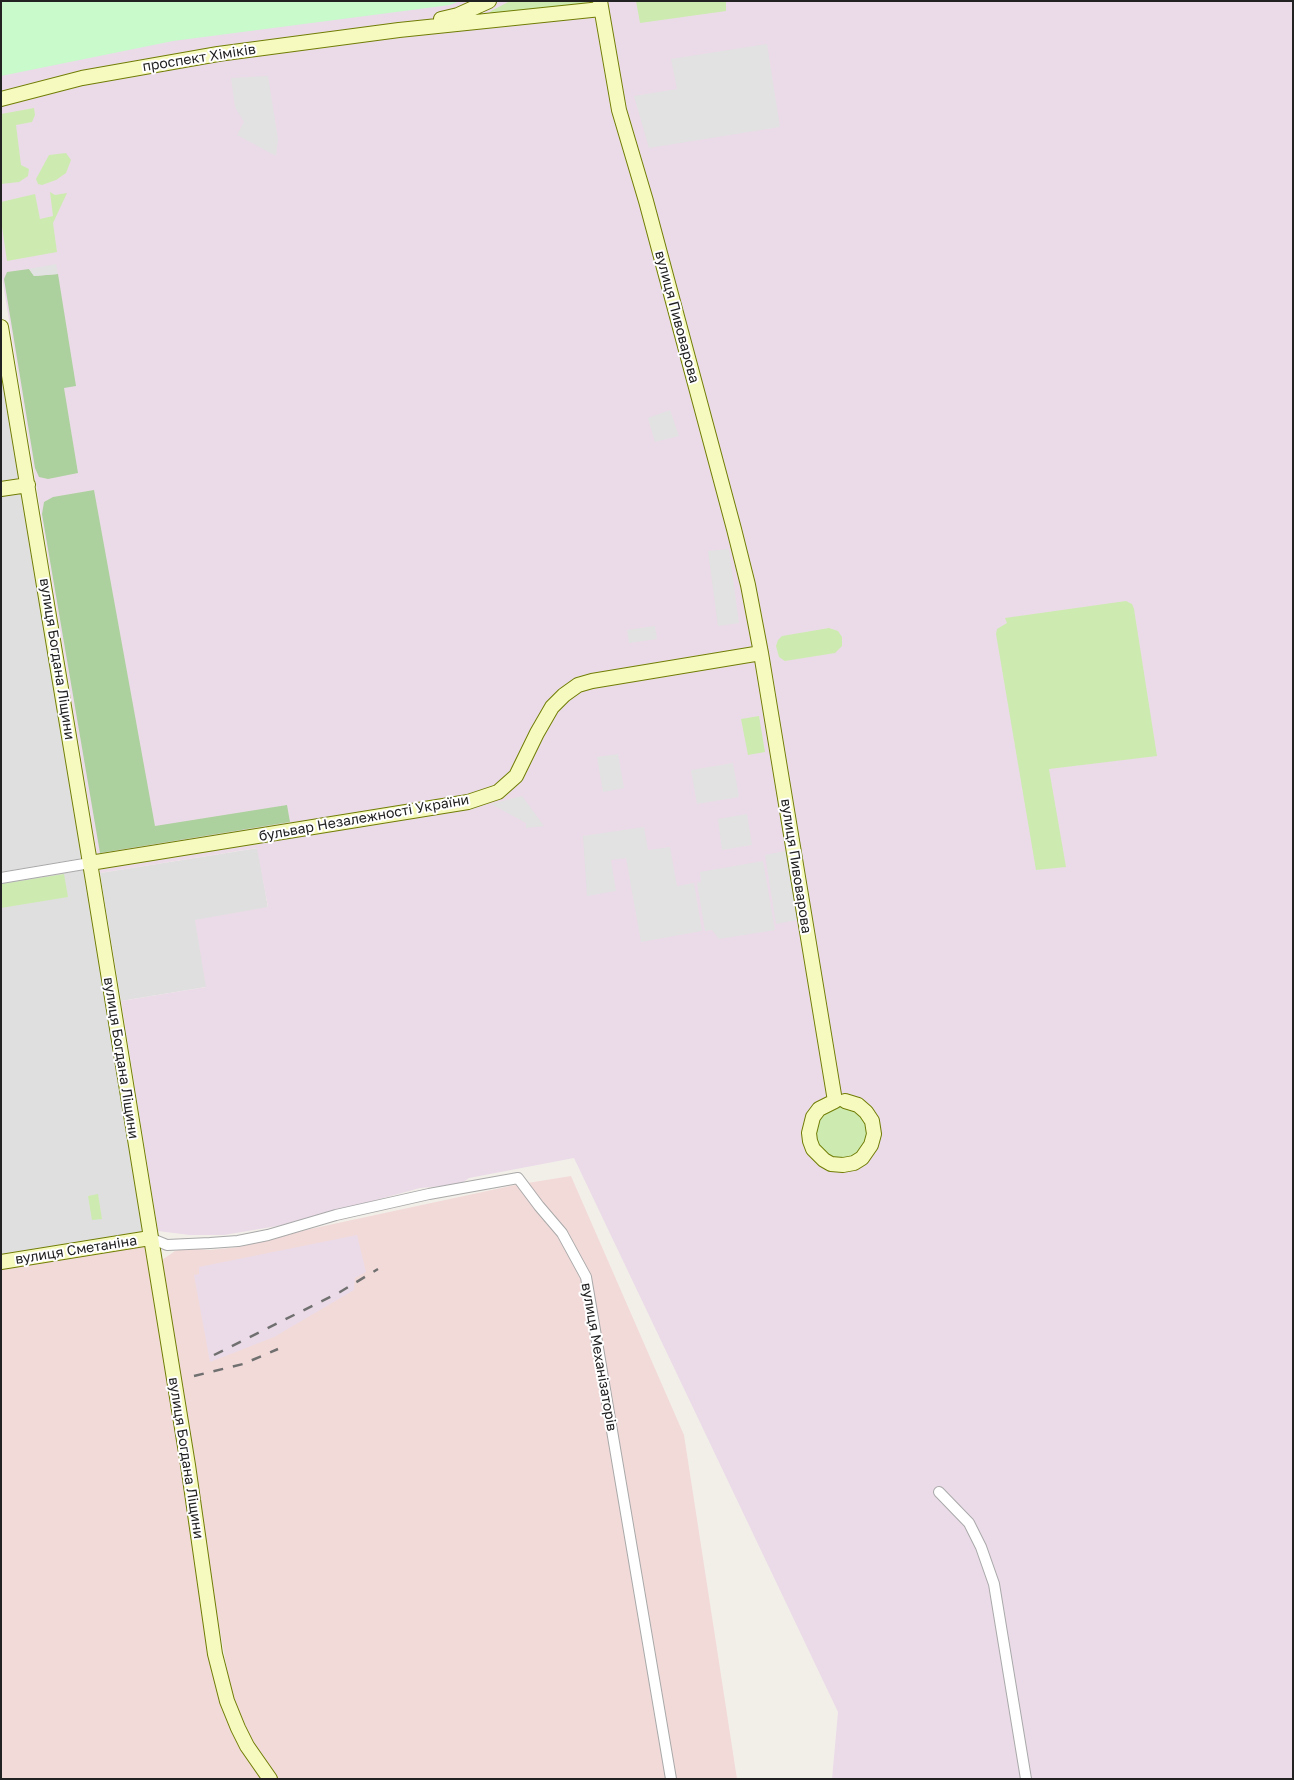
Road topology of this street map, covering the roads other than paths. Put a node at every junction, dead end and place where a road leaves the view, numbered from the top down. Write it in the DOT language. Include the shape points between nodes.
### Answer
graph roads {
  1 [pos="489,1"];
  2 [pos="600,5"];
  3 [pos="399,30"];
  4 [pos="1,99"];
  5 [pos="1,327"];
  6 [pos="28,485"];
  7 [pos="1,489"];
  8 [pos="761,653"];
  9 [pos="90,863"];
  10 [pos="1,878"];
  11 [pos="840,1101"];
  12 [pos="150,1238"];
  13 [pos="1,1262"];
  14 [pos="939,1492"];
  15 [pos="270,1779"];
  16 [pos="671,1779"];
  17 [pos="1026,1779"];
  1 -- 3 [label="street, проспект Хіміків" via="458,15"];
  2 -- 3 [label="street, проспект Хіміків"];
  2 -- 8 [label="street, вулиця Пивоварова" via="619,110 734,529"];
  3 -- 4 [label="street, проспект Хіміків" via="155,64 82,78"];
  5 -- 6 [label="street, вулиця Богдана Ліщини"];
  6 -- 7 [label="street"];
  6 -- 9 [label="street, вулиця Богдана Ліщини"];
  8 -- 9 [label="street, бульвар Незалежності України" via="602,679 578,686 564,694 552,707 516,776 498,792 468,802"];
  8 -- 11 [label="street, вулиця Пивоварова" via="831,1080"];
  9 -- 10 [label="street, бульвар Незалежності України"];
  9 -- 12 [label="street, вулиця Богдана Ліщини"];
  11 -- 11 [label="street" via="819,1109 809,1133 818,1156 831,1164 843,1165 862,1158 874,1134 872,1121 866,1112 858,1105"];
  12 -- 13 [label="street, вулиця Сметаніна"];
  12 -- 15 [label="street, вулиця Богдана Ліщини" via="189,1471 215,1654 238,1728 246,1746"];
  12 -- 16 [label="street, вулиця Механізаторів" via="167,1245 238,1240 428,1194 518,1178 562,1233 586,1277"];
  14 -- 17 [label="street" via="969,1523 994,1584"];
}
